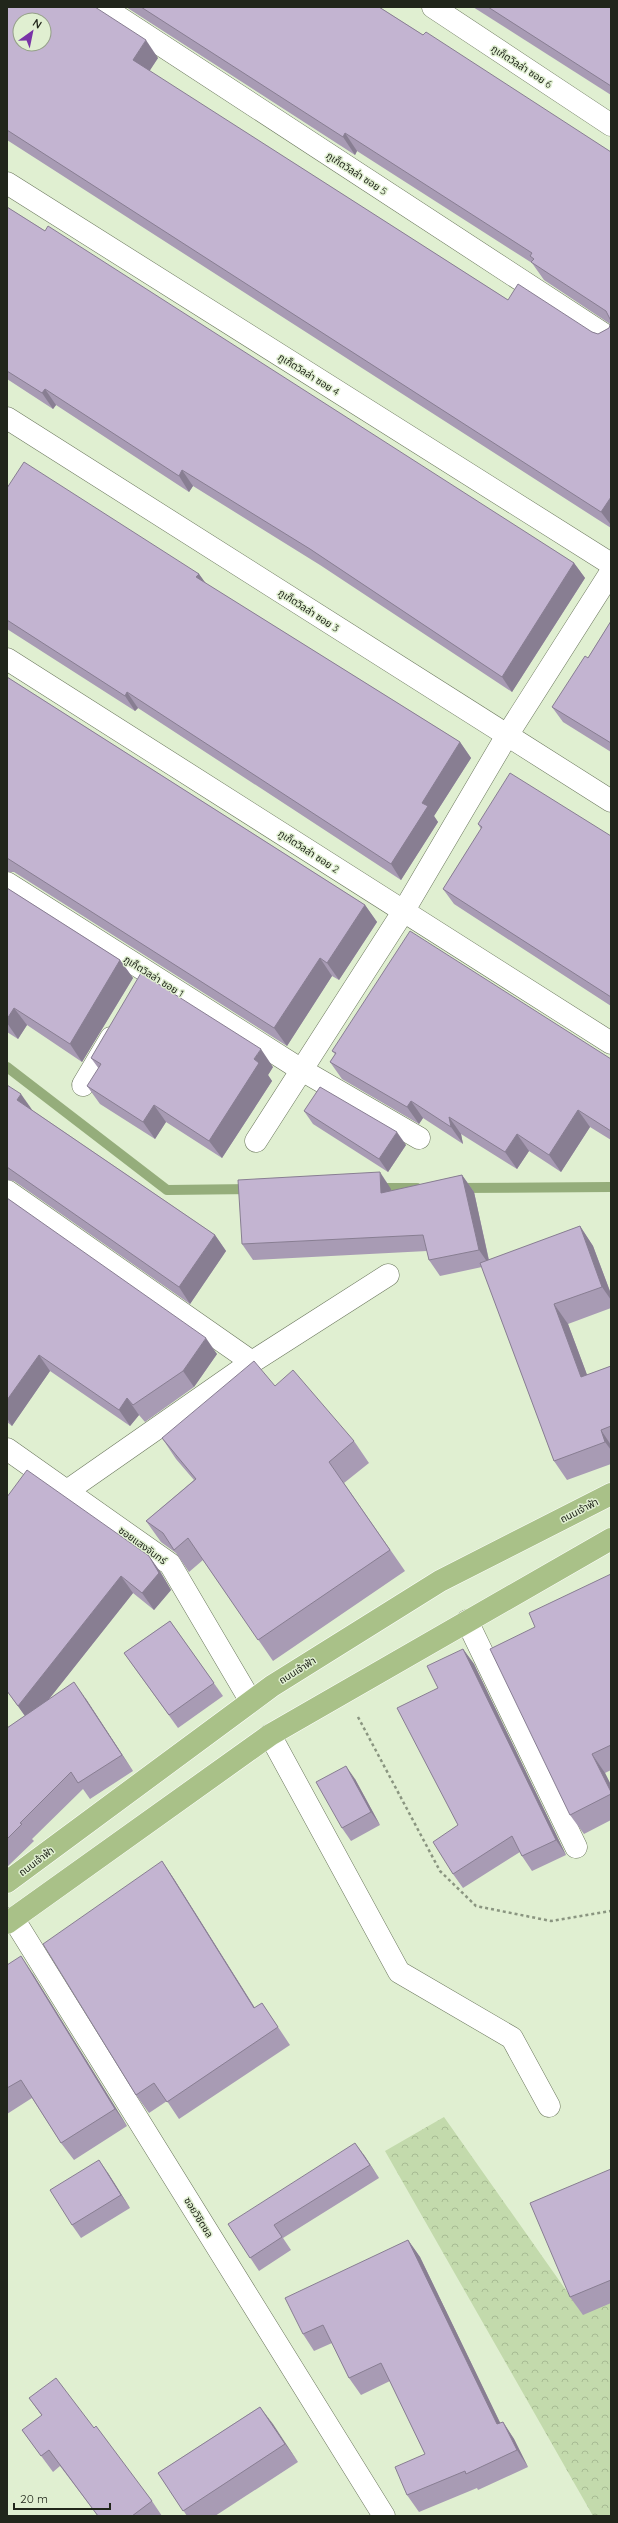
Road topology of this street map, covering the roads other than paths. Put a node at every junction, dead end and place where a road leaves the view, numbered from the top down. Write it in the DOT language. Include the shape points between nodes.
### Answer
graph roads {
  1 [pos="103,7"];
  2 [pos="433,7"];
  3 [pos="611,125"];
  4 [pos="7,183"];
  5 [pos="611,339"];
  6 [pos="7,418"];
  7 [pos="611,564"];
  8 [pos="611,572"];
  9 [pos="7,658"];
  10 [pos="506,737"];
  11 [pos="611,802"];
  12 [pos="7,883"];
  13 [pos="403,912"];
  14 [pos="150,974"];
  15 [pos="138,993"];
  16 [pos="122,1020"];
  17 [pos="611,1043"];
  18 [pos="300,1070"];
  19 [pos="83,1085"];
  20 [pos="419,1138"];
  21 [pos="256,1141"];
  22 [pos="7,1191"];
  23 [pos="388,1275"];
  24 [pos="252,1362"];
  25 [pos="7,1449"];
  26 [pos="67,1491"];
  27 [pos="611,1494"];
  28 [pos="611,1539"];
  29 [pos="467,1621"];
  30 [pos="250,1700"];
  31 [pos="270,1735"];
  32 [pos="576,1847"];
  33 [pos="7,1882"];
  34 [pos="10,1921"];
  35 [pos="549,2106"];
  36 [pos="384,2516"];
  1 -- 5 [label="street, ภูเก็ตวิลล่า ซอย 5"];
  2 -- 3 [label="street, ภูเก็ตวิลล่า ซอย 6"];
  4 -- 7 [label="street, ภูเก็ตวิลล่า ซอย 4"];
  6 -- 10 [label="street, ภูเก็ตวิลล่า ซอย 3"];
  8 -- 10 [label="street"];
  9 -- 13 [label="street, ภูเก็ตวิลล่า ซอย 2"];
  10 -- 11 [label="street, ภูเก็ตวิลล่า ซอย 3"];
  10 -- 13 [label="street"];
  12 -- 14 [label="street, ภูเก็ตวิลล่า ซอย 1"];
  13 -- 17 [label="street, ภูเก็ตวิลล่า ซอย 2"];
  13 -- 18 [label="street"];
  14 -- 15 [label="street"];
  14 -- 18 [label="street, ภูเก็ตวิลล่า ซอย 1"];
  16 -- 19 [label="street"];
  18 -- 20 [label="street, ภูเก็ตวิลล่า ซอย 1"];
  18 -- 21 [label="street"];
  22 -- 24 [label="street"];
  23 -- 24 [label="street"];
  24 -- 26 [label="street"];
  25 -- 26 [label="street, ซอยแสงจันทร์"];
  26 -- 30 [label="street, ซอยแสงจันทร์" via="170,1564"];
  27 -- 30 [label="main road, ถนนเจ้าฟ้า" via="440,1581"];
  28 -- 29 [label="main road"];
  29 -- 31 [label="main road"];
  29 -- 32 [label="street"];
  30 -- 33 [label="main road, ถนนเจ้าฟ้า"];
  31 -- 34 [label="main road"];
  31 -- 35 [label="street" via="399,1972 512,2038"];
  34 -- 36 [label="street, ซอยวิชิตชล"];
}
